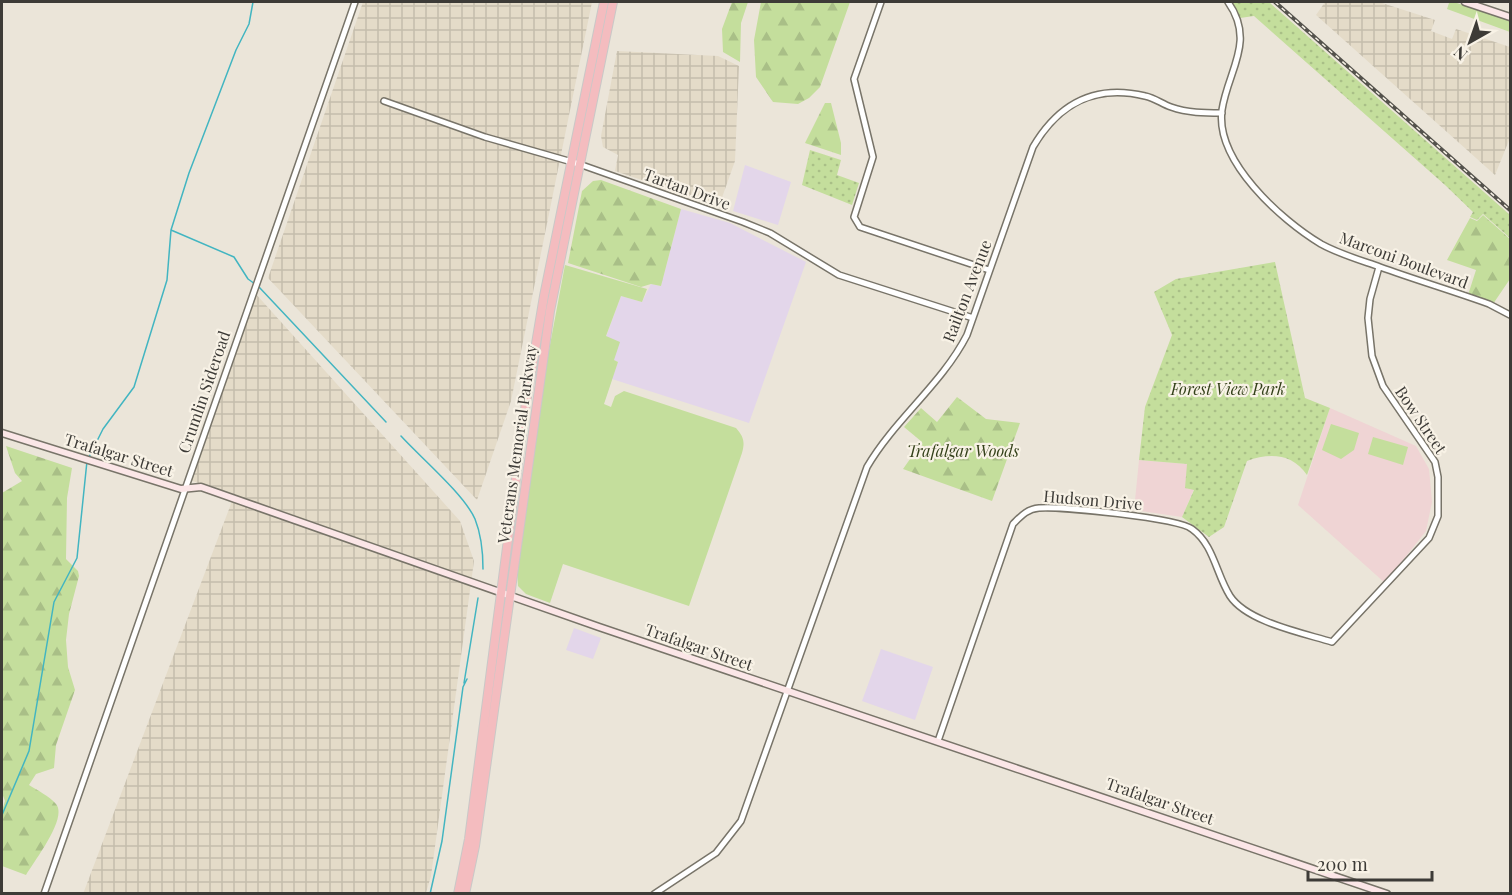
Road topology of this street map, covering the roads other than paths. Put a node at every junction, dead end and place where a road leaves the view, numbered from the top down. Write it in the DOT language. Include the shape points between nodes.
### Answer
graph roads {
  1 [pos="355,2"];
  2 [pos="604,2"];
  3 [pos="613,2"];
  4 [pos="881,2"];
  5 [pos="1228,2"];
  6 [pos="1465,2"];
  7 [pos="1510,17"];
  8 [pos="384,101"];
  9 [pos="1222,113"];
  10 [pos="575,163"];
  11 [pos="1379,267"];
  12 [pos="989,270"];
  13 [pos="1510,315"];
  14 [pos="973,318"];
  15 [pos="2,433"];
  16 [pos="184,489"];
  17 [pos="505,594"];
  18 [pos="1283,626"];
  19 [pos="789,691"];
  20 [pos="938,741"];
  21 [pos="44,894"];
  22 [pos="458,894"];
  23 [pos="465,894"];
  24 [pos="654,894"];
  25 [pos="1387,894"];
  1 -- 16 [label="street, Crumlin Sideroad"];
  2 -- 10 [label="highway, Veterans Memorial Parkway"];
  3 -- 10 [label="highway, Veterans Memorial Parkway"];
  4 -- 12 [label="street" via="854,79 873,157 855,224"];
  5 -- 9 [label="street, Marconi Boulevard" via="1241,40"];
  6 -- 7 [label="main road"];
  8 -- 10 [label="street, Tartan Drive" via="485,137"];
  9 -- 11 [label="street, Marconi Boulevard" via="1225,144 1236,167 1253,185 1321,244"];
  9 -- 12 [label="street, Railton Avenue" via="1193,112 1149,96 1110,90 1072,104 1048,125 1033,147"];
  10 -- 14 [label="street, Tartan Drive" via="770,232 838,275"];
  10 -- 17 [label="highway, Veterans Memorial Parkway" via="525,409"];
  11 -- 13 [label="street, Marconi Boulevard" via="1489,304"];
  11 -- 18 [label="street, Bow Street" via="1368,318 1372,356 1383,386 1435,462 1436,526 1406,565 1332,642"];
  12 -- 14 [label="street, Railton Avenue"];
  14 -- 19 [label="street, Railton Avenue" via="955,358 880,446 867,467"];
  15 -- 16 [label="main road, Trafalgar Street"];
  16 -- 17 [label="main road, Trafalgar Street" via="201,488"];
  16 -- 21 [label="street, Crumlin Sideroad"];
  17 -- 19 [label="main road, Trafalgar Street"];
  17 -- 22 [label="highway, Veterans Memorial Parkway"];
  17 -- 23 [label="highway, Veterans Memorial Parkway" via="475,846"];
  18 -- 20 [label="street, Hudson Drive" via="1256,617 1237,604 1208,548 1192,528 1177,522 1104,513 1040,507 1026,511 1013,524"];
  19 -- 20 [label="main road, Trafalgar Street"];
  19 -- 24 [label="street, Railton Avenue" via="735,832 704,863"];
  20 -- 25 [label="main road, Trafalgar Street"];
}
